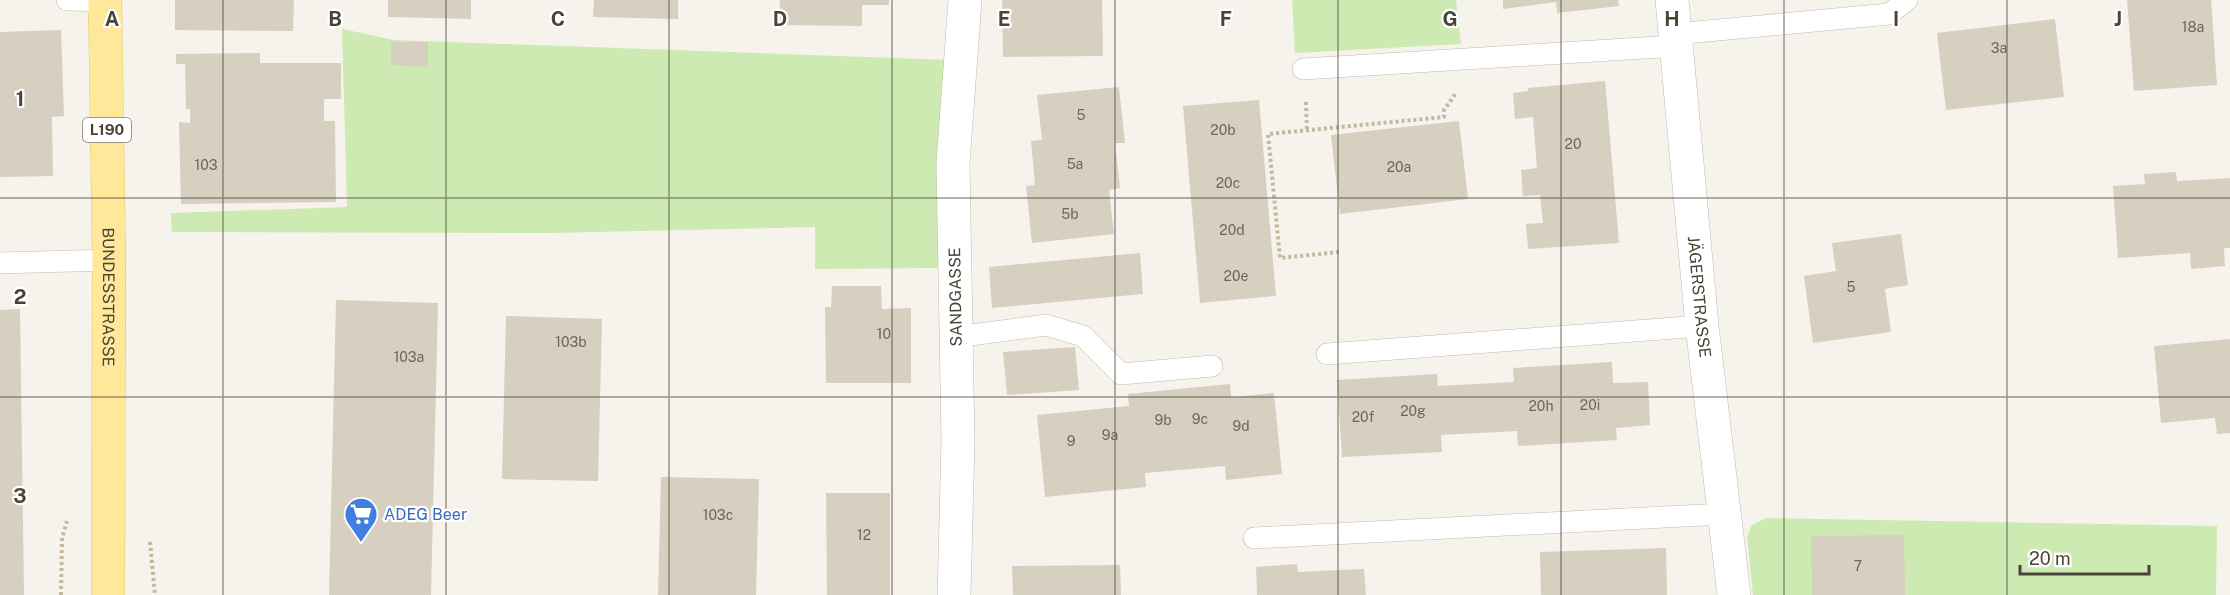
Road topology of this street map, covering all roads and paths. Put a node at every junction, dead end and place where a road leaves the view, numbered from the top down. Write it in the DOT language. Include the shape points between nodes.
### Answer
graph roads {
  1 [pos="67,0"];
  2 [pos="965,0"];
  3 [pos="1672,0"];
  4 [pos="1907,0"];
  5 [pos="105,1"];
  6 [pos="1676,40"];
  7 [pos="1303,69"];
  8 [pos="1462,88"];
  9 [pos="1338,252"];
  10 [pos="109,260"];
  11 [pos="0,263"];
  12 [pos="1702,326"];
  13 [pos="956,337"];
  14 [pos="1327,354"];
  15 [pos="1212,366"];
  16 [pos="1723,514"];
  17 [pos="1254,538"];
  18 [pos="108,595"];
  19 [pos="954,595"];
  20 [pos="1734,595"];
  1 -- 5 [label="lane"];
  2 -- 13 [label="street, SANDGASSE" via="953,164"];
  3 -- 6 [label="street, JÄGERSTRASSE"];
  4 -- 6 [label="lane" via="1889,14"];
  5 -- 10 [label="main road, BUNDESSTRASSE / L190"];
  6 -- 7 [label="lane"];
  6 -- 12 [label="street, JÄGERSTRASSE"];
  8 -- 9 [label="path" via="1444,110 1444,117 1268,134 1280,258"];
  10 -- 11 [label="lane"];
  10 -- 18 [label="main road, BUNDESSTRASSE / L190"];
  12 -- 14 [label="lane"];
  12 -- 16 [label="street, JÄGERSTRASSE"];
  13 -- 15 [label="lane" via="1046,325 1083,336 1121,374"];
  13 -- 19 [label="street, SANDGASSE"];
  16 -- 17 [label="lane"];
  16 -- 20 [label="street, JÄGERSTRASSE"];
}
